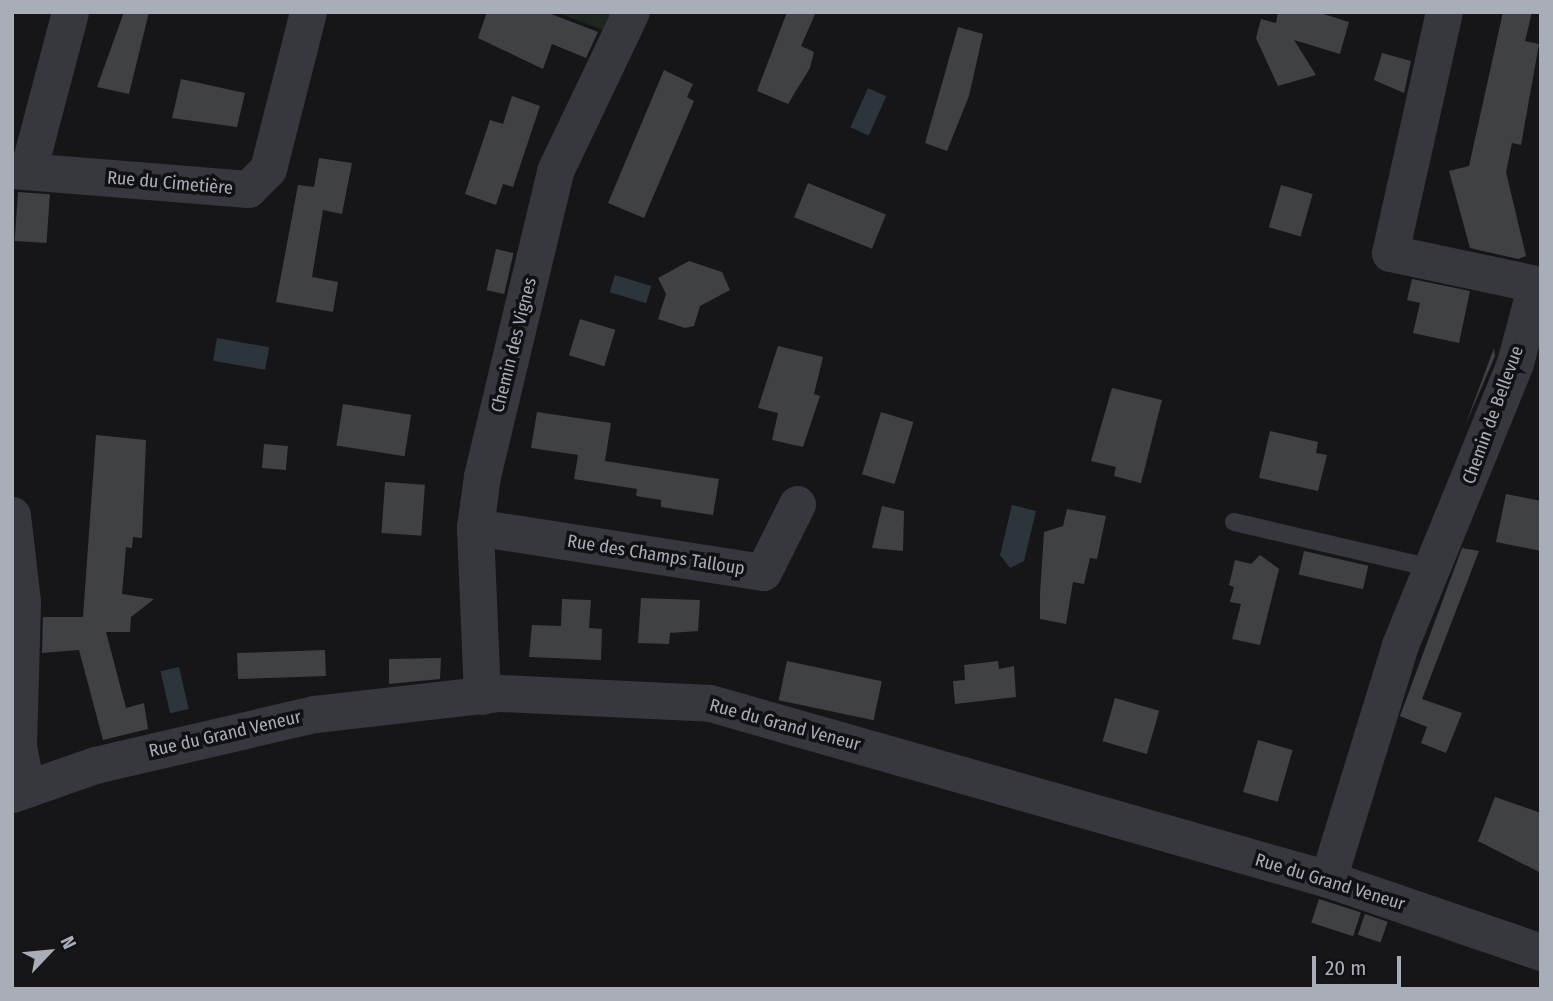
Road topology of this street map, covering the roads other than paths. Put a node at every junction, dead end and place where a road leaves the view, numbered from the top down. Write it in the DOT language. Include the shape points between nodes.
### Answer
graph roads {
  1 [pos="70,12"];
  2 [pos="309,12"];
  3 [pos="631,12"];
  4 [pos="1444,12"];
  5 [pos="20,171"];
  6 [pos="797,504"];
  7 [pos="12,515"];
  8 [pos="1234,522"];
  9 [pos="475,527"];
  10 [pos="1432,568"];
  11 [pos="482,696"];
  12 [pos="19,790"];
  13 [pos="1328,879"];
  14 [pos="1541,951"];
  1 -- 5 [label="street"];
  2 -- 5 [label="street, Rue du Cimetière" via="268,169 248,189"];
  3 -- 9 [label="street, Chemin des Vignes" via="555,171"];
  4 -- 10 [label="street, Chemin de Bellevue" via="1390,253 1536,284 1515,363"];
  6 -- 9 [label="street, Rue des Champs Talloup" via="763,572"];
  7 -- 12 [label="street" via="22,602"];
  8 -- 10 [label="lane"];
  9 -- 11 [label="street, Chemin des Vignes"];
  10 -- 13 [label="street, Chemin de Bellevue" via="1400,645"];
  11 -- 12 [label="street, Rue du Grand Veneur" via="290,719"];
  11 -- 13 [label="street, Rue du Grand Veneur" via="709,702"];
  13 -- 14 [label="street, Rue du Grand Veneur"];
}
